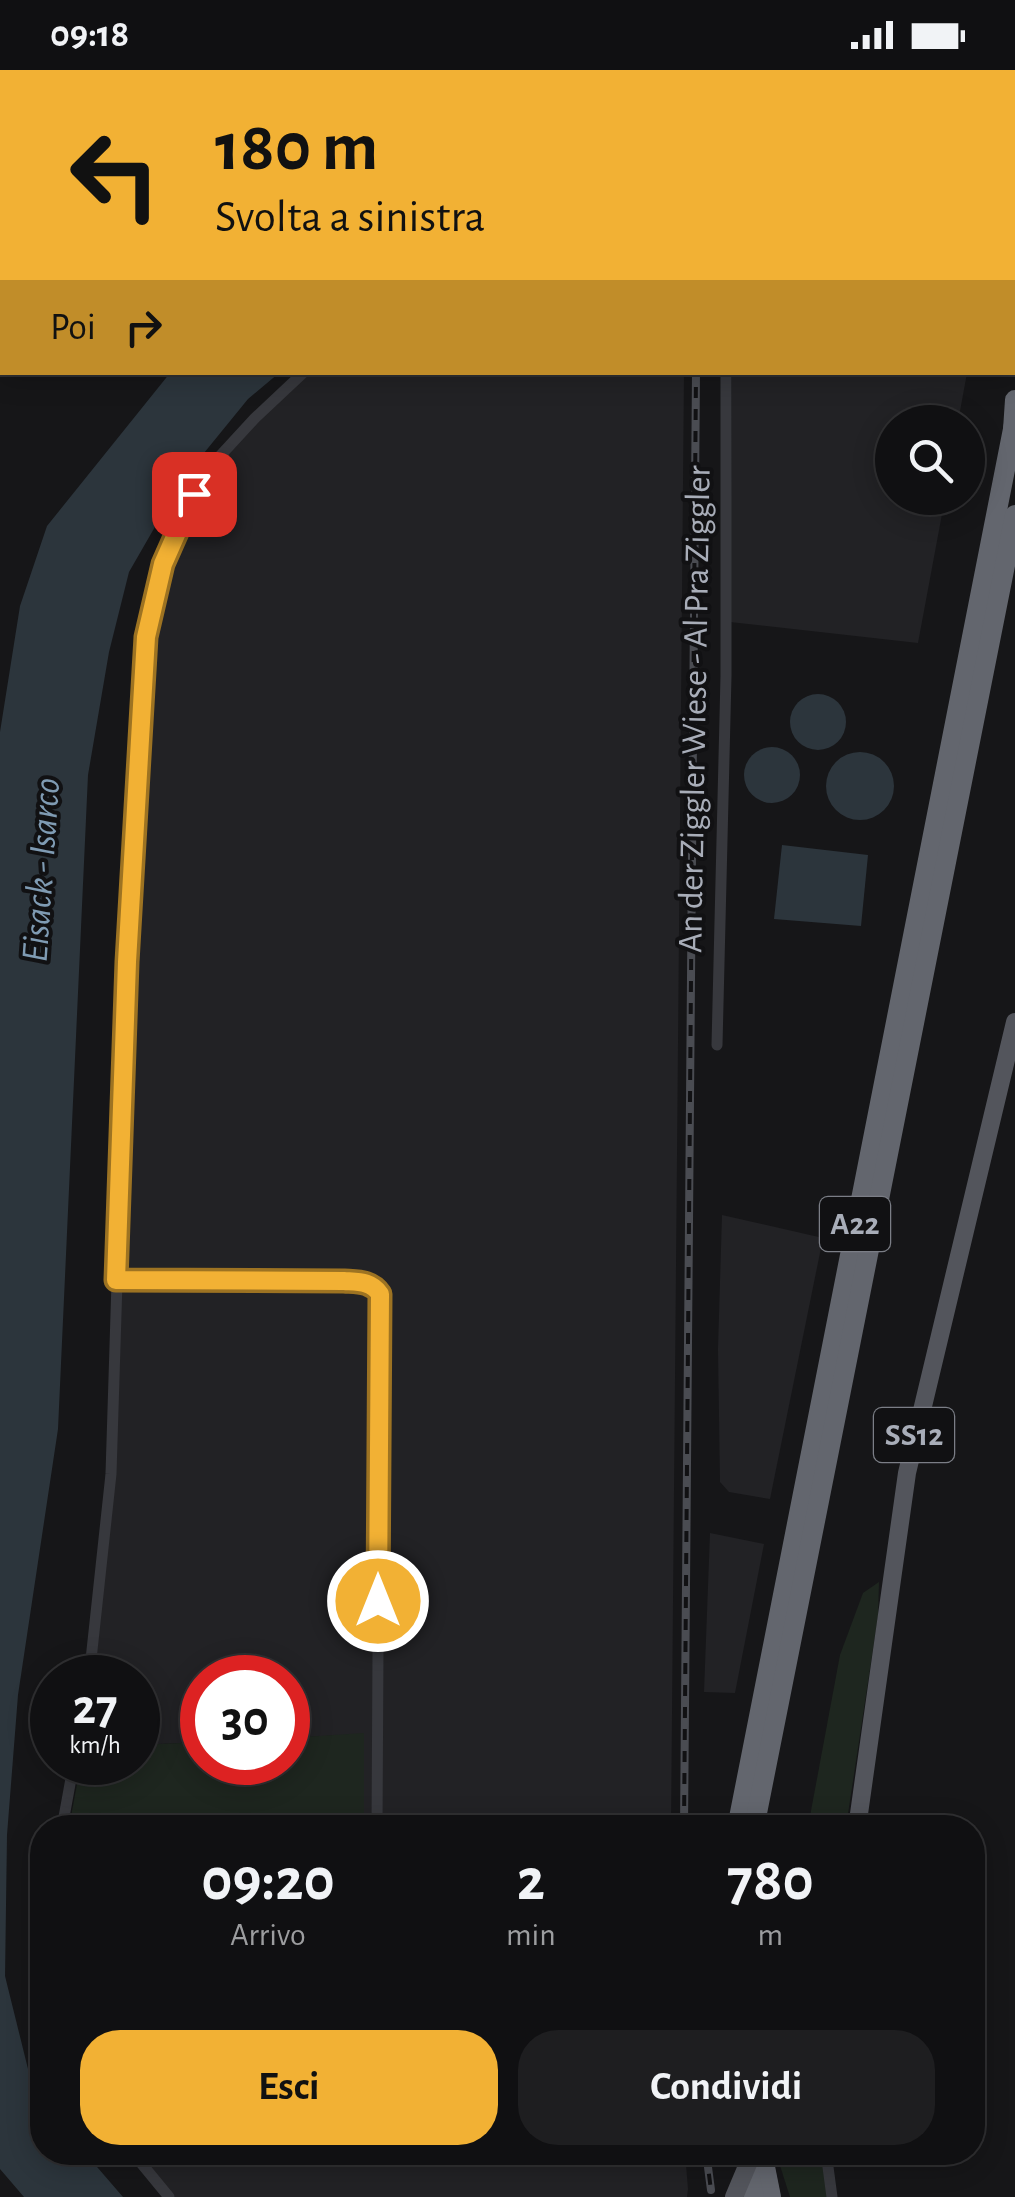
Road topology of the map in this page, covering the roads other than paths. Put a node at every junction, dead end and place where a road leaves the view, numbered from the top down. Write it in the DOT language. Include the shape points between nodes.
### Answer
graph roads {
  1 [pos="301,375"];
  2 [pos="726,375"];
  3 [pos="1015,400"];
  4 [pos="1014,424"];
  5 [pos="1015,515"];
  6 [pos="1015,555"];
  7 [pos="998,602"];
  8 [pos="1015,1022"];
  9 [pos="717,1046"];
  10 [pos="116,1280"];
  11 [pos="91,1655"];
  12 [pos="70,1785"];
  13 [pos="64,1815"];
  14 [pos="377,1815"];
  15 [pos="740,1815"];
  16 [pos="757,1815"];
  17 [pos="859,1815"];
  18 [pos="144,2165"];
  19 [pos="748,2165"];
  20 [pos="748,2165"];
  21 [pos="765,2165"];
  22 [pos="828,2165"];
  23 [pos="170,2197"];
  24 [pos="734,2197"];
  25 [pos="754,2197"];
  26 [pos="771,2197"];
  27 [pos="832,2197"];
  1 -- 10 [label="street" via="254,418 194,494 152,602 127,962"];
  2 -- 9 [label="street, An der Ziggler Wiese - Al Pra Ziggler"];
  3 -- 4 [label="highway"];
  4 -- 15 [label="highway, A22"];
  5 -- 7 [label="highway, A22"];
  6 -- 7 [label="highway"];
  7 -- 16 [label="highway, A22"];
  8 -- 17 [label="main road, SS12" via="907,1474"];
  10 -- 11 [label="street" via="111,1474"];
  10 -- 14 [label="street" via="344,1281 368,1283 380,1294"];
  12 -- 13 [label="street"];
  18 -- 23 [label="street"];
  19 -- 25 [label="highway"];
  20 -- 24 [label="main road, bridge"];
  21 -- 26 [label="highway"];
  22 -- 27 [label="street"];
}
